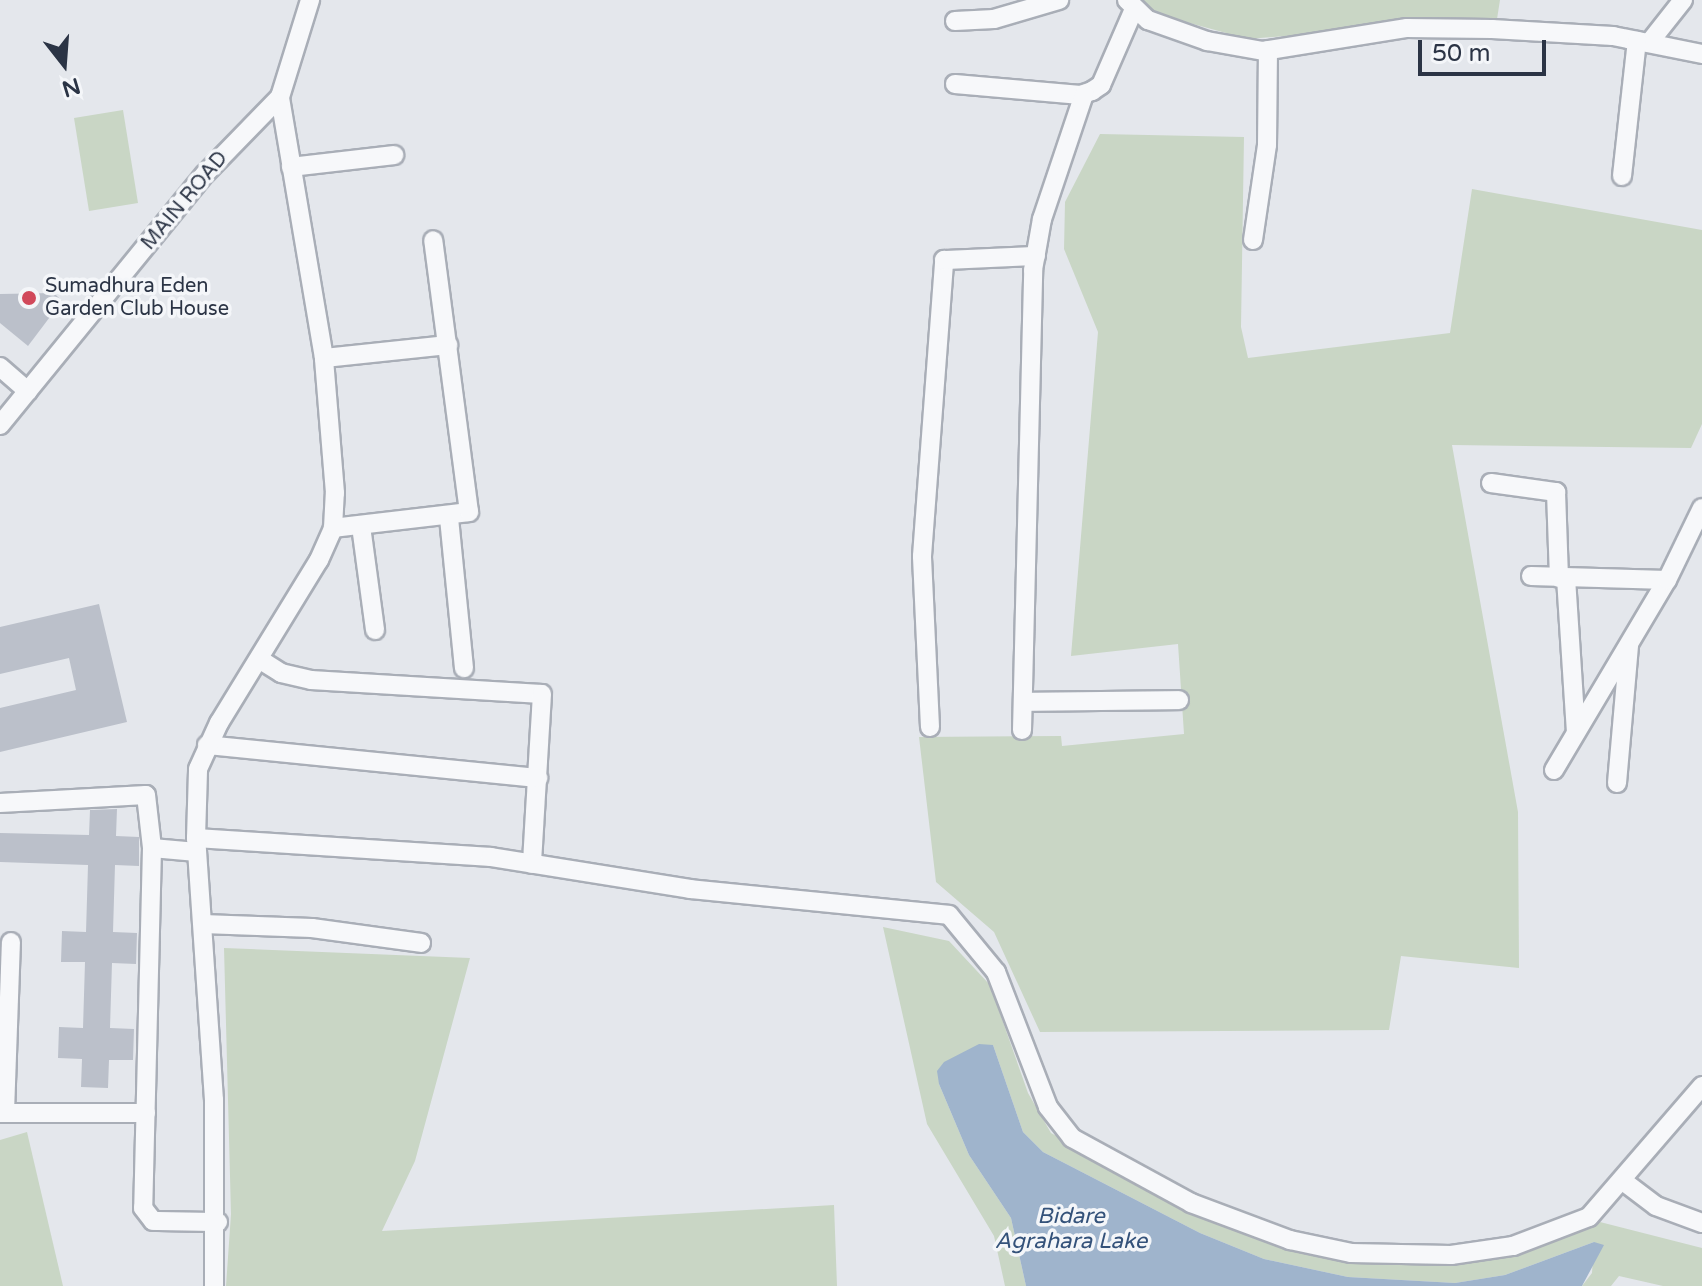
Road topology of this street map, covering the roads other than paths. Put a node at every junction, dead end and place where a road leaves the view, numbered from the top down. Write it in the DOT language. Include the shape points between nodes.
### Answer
graph roads {
  1 [pos="310,0"];
  2 [pos="1059,0"];
  3 [pos="1683,0"];
  4 [pos="1131,5"];
  5 [pos="955,21"];
  6 [pos="1643,42"];
  7 [pos="1268,50"];
  8 [pos="1702,54"];
  9 [pos="955,84"];
  10 [pos="1084,94"];
  11 [pos="280,97"];
  12 [pos="394,155"];
  13 [pos="291,167"];
  14 [pos="1622,176"];
  15 [pos="433,240"];
  16 [pos="1253,240"];
  17 [pos="1036,256"];
  18 [pos="448,345"];
  19 [pos="324,358"];
  20 [pos="0,367"];
  21 [pos="28,391"];
  22 [pos="0,425"];
  23 [pos="1491,483"];
  24 [pos="1702,508"];
  25 [pos="449,518"];
  26 [pos="361,526"];
  27 [pos="333,528"];
  28 [pos="1696,536"];
  29 [pos="1531,576"];
  30 [pos="1562,578"];
  31 [pos="1667,580"];
  32 [pos="375,630"];
  33 [pos="1630,640"];
  34 [pos="259,659"];
  35 [pos="464,668"];
  36 [pos="1179,700"];
  37 [pos="1023,702"];
  38 [pos="930,727"];
  39 [pos="1022,730"];
  40 [pos="1576,732"];
  41 [pos="207,745"];
  42 [pos="1554,770"];
  43 [pos="538,778"];
  44 [pos="1617,783"];
  45 [pos="0,803"];
  46 [pos="196,845"];
  47 [pos="152,848"];
  48 [pos="532,864"];
  49 [pos="203,924"];
  50 [pos="11,942"];
  51 [pos="421,943"];
  52 [pos="1702,1086"];
  53 [pos="3,1112"];
  54 [pos="146,1113"];
  55 [pos="1623,1181"];
  56 [pos="218,1222"];
  57 [pos="1702,1223"];
  58 [pos="214,1286"];
  1 -- 11 [label="street, MAIN ROAD"];
  2 -- 5 [label="street" via="994,19"];
  3 -- 6 [label="street"];
  4 -- 7 [label="street" via="1148,20 1207,41"];
  4 -- 10 [label="street" via="1101,85"];
  6 -- 7 [label="street" via="1492,29 1407,28"];
  6 -- 8 [label="street"];
  6 -- 14 [label="street"];
  7 -- 16 [label="street" via="1267,145"];
  9 -- 10 [label="street"];
  10 -- 17 [label="street" via="1042,219"];
  11 -- 13 [label="street"];
  11 -- 21 [label="street, MAIN ROAD" via="205,174"];
  12 -- 13 [label="street"];
  13 -- 19 [label="street"];
  15 -- 18 [label="street"];
  17 -- 37 [label="street"];
  17 -- 38 [label="street" via="944,260 922,556"];
  18 -- 19 [label="street"];
  18 -- 25 [label="street" via="470,505 463,516"];
  19 -- 27 [label="street"];
  20 -- 21 [label="street"];
  21 -- 22 [label="street, MAIN ROAD"];
  23 -- 30 [label="street" via="1556,492"];
  24 -- 28 [label="street"];
  25 -- 26 [label="street"];
  25 -- 35 [label="street"];
  26 -- 27 [label="street"];
  26 -- 32 [label="street"];
  27 -- 34 [label="street"];
  28 -- 31 [label="street"];
  29 -- 30 [label="street"];
  30 -- 31 [label="street"];
  30 -- 40 [label="street"];
  31 -- 33 [label="street"];
  33 -- 40 [label="street"];
  33 -- 44 [label="street"];
  34 -- 41 [label="street"];
  34 -- 43 [label="street" via="281,673 311,680 542,694"];
  36 -- 37 [label="street"];
  37 -- 39 [label="street"];
  40 -- 42 [label="street"];
  41 -- 43 [label="street"];
  41 -- 46 [label="street" via="198,769"];
  43 -- 48 [label="street"];
  45 -- 47 [label="street" via="146,795"];
  46 -- 47 [label="street"];
  46 -- 48 [label="street"];
  46 -- 49 [label="street"];
  47 -- 54 [label="street"];
  48 -- 55 [label="street" via="690,889 949,915 996,972 1048,1107 1072,1138 1191,1203 1290,1240 1366,1253 1451,1255 1513,1246 1589,1217"];
  49 -- 51 [label="street" via="312,928"];
  49 -- 56 [label="street"];
  50 -- 53 [label="street"];
  52 -- 55 [label="street"];
  53 -- 54 [label="street"];
  54 -- 56 [label="street" via="146,1218 175,1225"];
  55 -- 57 [label="street" via="1656,1206"];
  56 -- 58 [label="street"];
}
